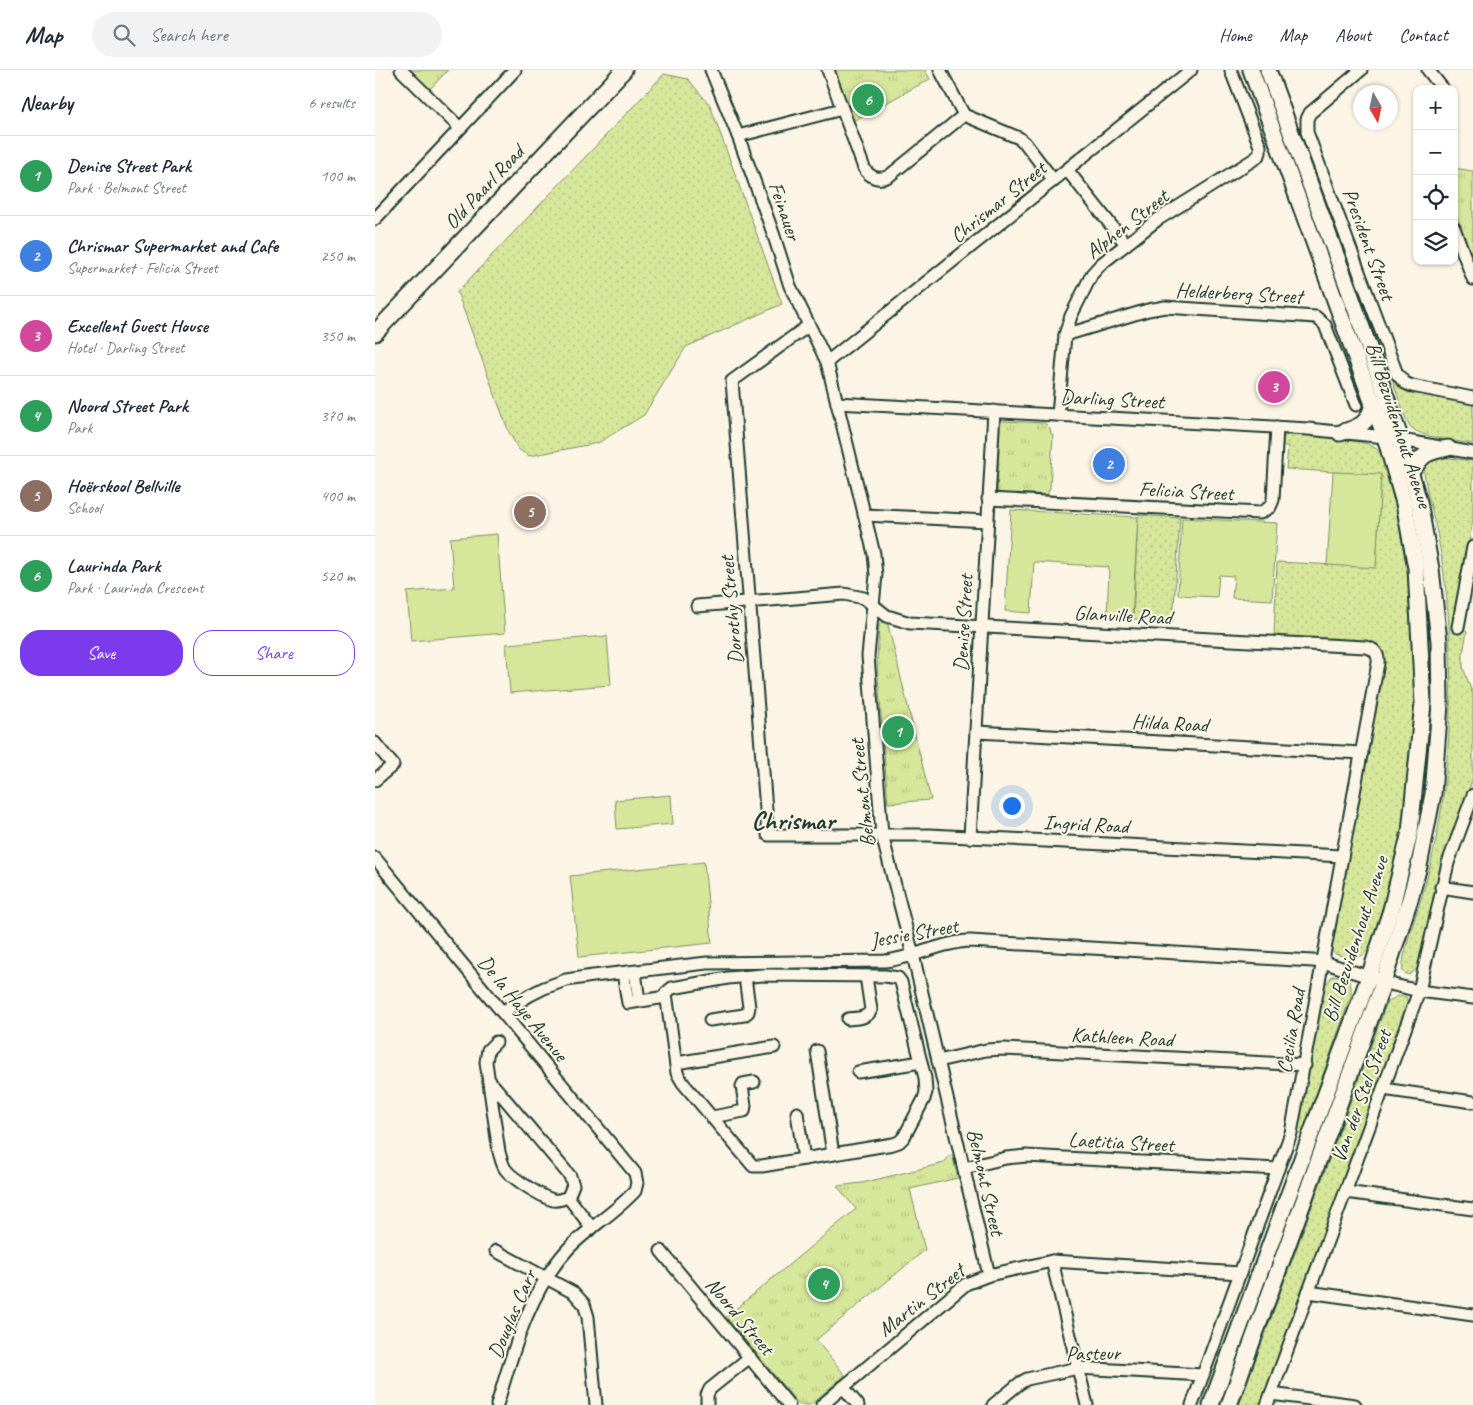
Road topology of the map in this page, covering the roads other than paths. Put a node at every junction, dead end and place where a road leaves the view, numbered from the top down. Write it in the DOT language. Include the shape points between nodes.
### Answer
graph roads {
  1 [pos="401,70"];
  2 [pos="515,70"];
  3 [pos="624,70"];
  4 [pos="711,70"];
  5 [pos="828,70"];
  6 [pos="940,70"];
  7 [pos="1191,70"];
  8 [pos="1231,70"];
  9 [pos="1251,70"];
  10 [pos="1268,70"];
  11 [pos="1361,70"];
  12 [pos="1428,70"];
  13 [pos="1440,85"];
  14 [pos="842,109"];
  15 [pos="964,115"];
  16 [pos="460,128"];
  17 [pos="738,136"];
  18 [pos="1068,171"];
  19 [pos="1054,181"];
  20 [pos="376,216"];
  21 [pos="1458,239"];
  22 [pos="1126,244"];
  23 [pos="1473,279"];
  24 [pos="808,326"];
  25 [pos="375,333"];
  26 [pos="1065,335"];
  27 [pos="827,362"];
  28 [pos="1473,398"];
  29 [pos="837,403"];
  30 [pos="1373,404"];
  31 [pos="1356,405"];
  32 [pos="993,412"];
  33 [pos="1058,415"];
  34 [pos="1277,427"];
  35 [pos="1340,433"];
  36 [pos="1385,437"];
  37 [pos="1401,440"];
  38 [pos="1448,448"];
  39 [pos="1473,453"];
  40 [pos="1411,472"];
  41 [pos="988,499"];
  42 [pos="864,515"];
  43 [pos="987,521"];
  44 [pos="1473,547"];
  45 [pos="750,602"];
  46 [pos="873,605"];
  47 [pos="697,606"];
  48 [pos="981,626"];
  49 [pos="1458,627"];
  50 [pos="1375,652"];
  51 [pos="976,732"];
  52 [pos="375,743"];
  53 [pos="1362,753"];
  54 [pos="375,780"];
  55 [pos="1473,795"];
  56 [pos="768,835"];
  57 [pos="882,836"];
  58 [pos="970,837"];
  59 [pos="1342,856"];
  60 [pos="375,858"];
  61 [pos="1441,888"];
  62 [pos="1473,892"];
  63 [pos="913,955"];
  64 [pos="1323,962"];
  65 [pos="866,976"];
  66 [pos="745,977"];
  67 [pos="1376,979"];
  68 [pos="630,981"];
  69 [pos="1419,991"];
  70 [pos="666,997"];
  71 [pos="1473,998"];
  72 [pos="502,1012"];
  73 [pos="848,1019"];
  74 [pos="711,1020"];
  75 [pos="496,1042"];
  76 [pos="774,1047"];
  77 [pos="817,1051"];
  78 [pos="938,1061"];
  79 [pos="921,1062"];
  80 [pos="676,1063"];
  81 [pos="1305,1065"];
  82 [pos="858,1072"];
  83 [pos="489,1080"];
  84 [pos="754,1082"];
  85 [pos="1383,1089"];
  86 [pos="1473,1102"];
  87 [pos="797,1113"];
  88 [pos="712,1117"];
  89 [pos="833,1154"];
  90 [pos="804,1159"];
  91 [pos="964,1168"];
  92 [pos="1278,1169"];
  93 [pos="637,1183"];
  94 [pos="1345,1192"];
  95 [pos="568,1197"];
  96 [pos="1473,1209"];
  97 [pos="592,1228"];
  98 [pos="496,1251"];
  99 [pos="661,1251"];
  100 [pos="1052,1261"];
  101 [pos="1241,1273"];
  102 [pos="989,1275"];
  103 [pos="546,1278"];
  104 [pos="1308,1292"];
  105 [pos="1473,1315"];
  106 [pos="750,1358"];
  107 [pos="1078,1368"];
  108 [pos="1203,1375"];
  109 [pos="843,1387"];
  110 [pos="1271,1394"];
  111 [pos="497,1405"];
  112 [pos="595,1405"];
  113 [pos="707,1405"];
  114 [pos="789,1405"];
  115 [pos="821,1405"];
  116 [pos="858,1405"];
  117 [pos="993,1405"];
  118 [pos="1087,1405"];
  119 [pos="1192,1405"];
  120 [pos="1211,1405"];
  121 [pos="1229,1405"];
  122 [pos="1267,1405"];
  123 [pos="1355,1405"];
  1 -- 16 [label="street"];
  2 -- 16 [label="street"];
  3 -- 25 [label="main road, Old Paarl Road"];
  4 -- 17 [label="street, Feinauer"];
  5 -- 14 [label="street"];
  6 -- 15 [label="street"];
  7 -- 18 [label="street, Chrismar Street"];
  8 -- 22 [label="street, Alphen Street" via="1260,146 1259,156 1157,220"];
  9 -- 30 [label="main road, Bill Bezuidenhout Avenue"];
  10 -- 37 [label="main road, Bill Bezuidenhout Avenue"];
  11 -- 28 [label="street, President Street" via="1310,112 1307,132 1397,374 1412,386"];
  12 -- 13 [label="street"];
  14 -- 15 [label="street" via="864,168 872,176 881,178 889,176"];
  14 -- 17 [label="street"];
  15 -- 19 [label="street" via="1019,138"];
  16 -- 20 [label="street"];
  17 -- 24 [label="street, Feinauer" via="790,286"];
  18 -- 19 [label="street, Chrismar Street"];
  18 -- 22 [label="street"];
  19 -- 27 [label="street, Chrismar Street"];
  21 -- 23 [label="street"];
  22 -- 26 [label="street, Alphen Street" via="1092,274"];
  24 -- 27 [label="street, Feinauer"];
  24 -- 45 [label="street, Dorothy Street" via="732,381"];
  26 -- 31 [label="street, Helderberg Street" via="1165,307 1316,316 1325,325"];
  26 -- 33 [label="street, Alphen Street"];
  27 -- 29 [label="street, Belmont Street"];
  29 -- 32 [label="street, Darling Street"];
  29 -- 42 [label="street, Belmont Street"];
  30 -- 35 [label="main road" via="1370,415 1361,425"];
  30 -- 36 [label="main road, Bill Bezuidenhout Avenue"];
  32 -- 33 [label="street, Darling Street"];
  32 -- 41 [label="street, Denise Street"];
  33 -- 34 [label="street, Darling Street"];
  34 -- 35 [label="street, Darling Street"];
  34 -- 41 [label="street, Felicia Street" via="1273,500 1270,507 1260,513"];
  35 -- 36 [label="street, Darling Street"];
  36 -- 37 [label="street, Darling Street"];
  36 -- 67 [label="main road, Bill Bezuidenhout Avenue" via="1404,503 1416,568 1423,703 1410,832"];
  37 -- 38 [label="street, Darling Street"];
  37 -- 40 [label="main road, Bill Bezuidenhout Avenue"];
  38 -- 39 [label="street, Darling Street"];
  38 -- 40 [label="main road" via="1423,456"];
  40 -- 67 [label="main road, Bill Bezuidenhout Avenue" via="1431,569 1439,641 1440,704 1433,794 1419,866"];
  41 -- 43 [label="street, Denise Street"];
  42 -- 43 [label="street"];
  42 -- 46 [label="street, Belmont Street" via="875,567"];
  43 -- 48 [label="street, Denise Street"];
  44 -- 49 [label="street"];
  45 -- 46 [label="street, Glanville Road" via="844,594 864,598"];
  45 -- 47 [label="street, Glanville Road"];
  45 -- 56 [label="street, Dorothy Street"];
  46 -- 48 [label="street, Glanville Road" via="887,616 910,623"];
  46 -- 57 [label="street, Belmont Street" via="868,656"];
  48 -- 50 [label="street, Glanville Road" via="1365,646"];
  48 -- 51 [label="street, Denise Street"];
  50 -- 53 [label="street, Cecilia Road" via="1378,663"];
  51 -- 53 [label="street, Hilda Road"];
  51 -- 58 [label="street, Denise Street"];
  52 -- 54 [label="street" via="393,765"];
  53 -- 59 [label="street, Cecilia Road"];
  55 -- 61 [label="street, Van der Stel Street"];
  56 -- 57 [label="street, Ingrid Road"];
  57 -- 58 [label="street, Ingrid Road"];
  57 -- 63 [label="street, Belmont Street"];
  58 -- 59 [label="street, Ingrid Road"];
  59 -- 64 [label="street, Cecilia Road"];
  60 -- 72 [label="street, De la Haye Avenue"];
  61 -- 62 [label="street"];
  61 -- 69 [label="street, Van der Stel Street"];
  63 -- 64 [label="street, Jessie Street" via="970,941"];
  63 -- 68 [label="street, Jessie Street" via="885,961 707,963"];
  63 -- 78 [label="street, Belmont Street"];
  64 -- 67 [label="street, Jessie Street"];
  64 -- 81 [label="street, Cecilia Road"];
  65 -- 66 [label="street"];
  65 -- 73 [label="street" via="871,1010 868,1015"];
  65 -- 79 [label="street" via="893,976 901,982"];
  66 -- 70 [label="street" via="672,988"];
  66 -- 74 [label="street" via="748,1012"];
  67 -- 69 [label="street, Jessie Street"];
  67 -- 120 [label="main road, Bill Bezuidenhout Avenue"];
  67 -- 121 [label="main road, Bill Bezuidenhout Avenue"];
  68 -- 70 [label="street" via="634,1002"];
  68 -- 72 [label="street, Jessie Street" via="566,980 530,995"];
  69 -- 71 [label="street, Jessie Street"];
  69 -- 85 [label="street, Van der Stel Street"];
  70 -- 80 [label="street"];
  72 -- 93 [label="street, De la Haye Avenue" via="635,1173"];
  75 -- 83 [label="street" via="486,1054"];
  76 -- 80 [label="street"];
  77 -- 89 [label="street"];
  78 -- 81 [label="street, Kathleen Road" via="1004,1049"];
  78 -- 91 [label="street, Belmont Street"];
  79 -- 82 [label="street"];
  79 -- 89 [label="street" via="926,1092 902,1140"];
  80 -- 88 [label="street" via="683,1083"];
  81 -- 92 [label="street, Cecilia Road" via="1291,1133"];
  83 -- 95 [label="street" via="570,1176 573,1185"];
  83 -- 95 [label="street" via="499,1152 506,1171 546,1197 554,1200"];
  84 -- 88 [label="street" via="742,1086 744,1111"];
  85 -- 86 [label="street"];
  85 -- 94 [label="street, Van der Stel Street"];
  87 -- 90 [label="street"];
  88 -- 90 [label="street" via="753,1166"];
  89 -- 90 [label="street"];
  91 -- 92 [label="street, Laetitia Street" via="1026,1156"];
  91 -- 102 [label="street, Belmont Street"];
  92 -- 101 [label="street, Cecilia Road"];
  93 -- 97 [label="street, Douglas Carr" via="631,1195"];
  94 -- 96 [label="street"];
  94 -- 104 [label="street, Van der Stel Street"];
  95 -- 97 [label="street"];
  97 -- 103 [label="street, Douglas Carr" via="567,1251"];
  98 -- 103 [label="street"];
  99 -- 106 [label="street, Noord Street"];
  100 -- 101 [label="street, Martin Street"];
  100 -- 102 [label="street, Martin Street"];
  100 -- 107 [label="street"];
  101 -- 108 [label="street, Cecilia Road"];
  102 -- 109 [label="street, Martin Street" via="966,1284"];
  103 -- 111 [label="street, Douglas Carr" via="515,1350"];
  103 -- 112 [label="street" via="574,1293 586,1308"];
  104 -- 105 [label="street"];
  104 -- 110 [label="street, Van der Stel Street"];
  106 -- 113 [label="street" via="710,1389"];
  106 -- 114 [label="street, Noord Street"];
  107 -- 108 [label="street, Pasteur"];
  107 -- 117 [label="street, Pasteur" via="1027,1379"];
  107 -- 118 [label="street"];
  108 -- 119 [label="street, Cecilia Road"];
  109 -- 115 [label="street, Martin Street"];
  109 -- 116 [label="street"];
  110 -- 122 [label="street, Van der Stel Street"];
  110 -- 123 [label="street"];
}
